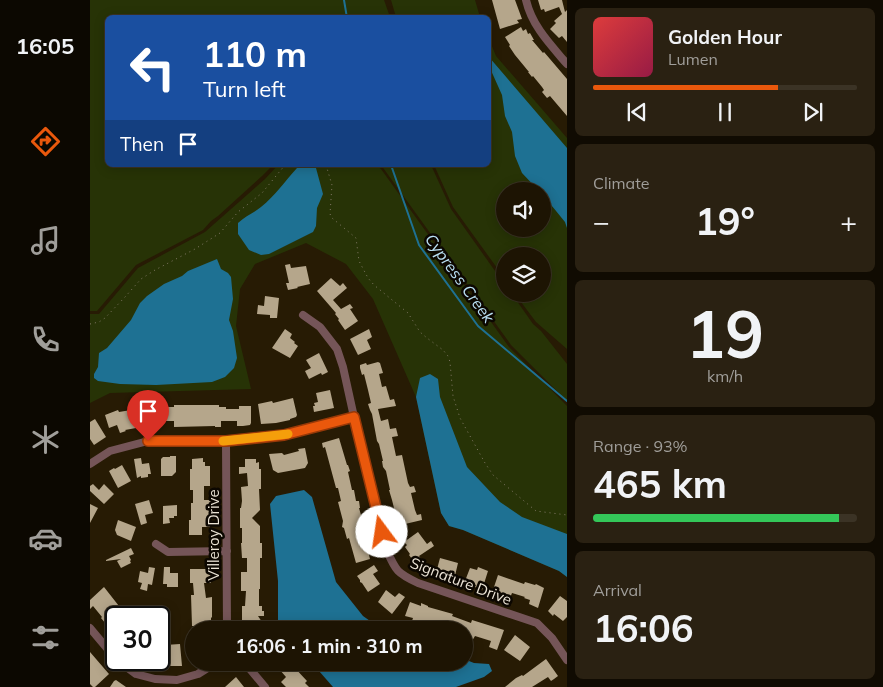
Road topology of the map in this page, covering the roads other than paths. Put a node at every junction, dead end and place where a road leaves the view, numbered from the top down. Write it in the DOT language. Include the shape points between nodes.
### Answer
graph roads {
  1 [pos="526,0"];
  2 [pos="567,64"];
  3 [pos="303,314"];
  4 [pos="354,417"];
  5 [pos="226,441"];
  6 [pos="90,464"];
  7 [pos="156,544"];
  8 [pos="226,551"];
  9 [pos="228,621"];
  10 [pos="90,628"];
  11 [pos="105,646"];
  12 [pos="567,660"];
  13 [pos="132,671"];
  14 [pos="203,671"];
  15 [pos="252,671"];
  16 [pos="265,687"];
  1 -- 2 [label="street" via="537,28"];
  3 -- 4 [label="street, Signature Drive" via="320,327 337,349"];
  4 -- 5 [label="street" via="284,435"];
  4 -- 12 [label="street, Signature Drive" via="394,567 418,583 537,623"];
  5 -- 6 [label="street" via="148,441 110,451"];
  5 -- 8 [label="street, Villeroy Drive"];
  7 -- 8 [label="street" via="168,552"];
  8 -- 9 [label="street, Villeroy Drive"];
  10 -- 11 [label="street"];
  13 -- 14 [label="street" via="155,679 177,680"];
  15 -- 16 [label="street"];
}
